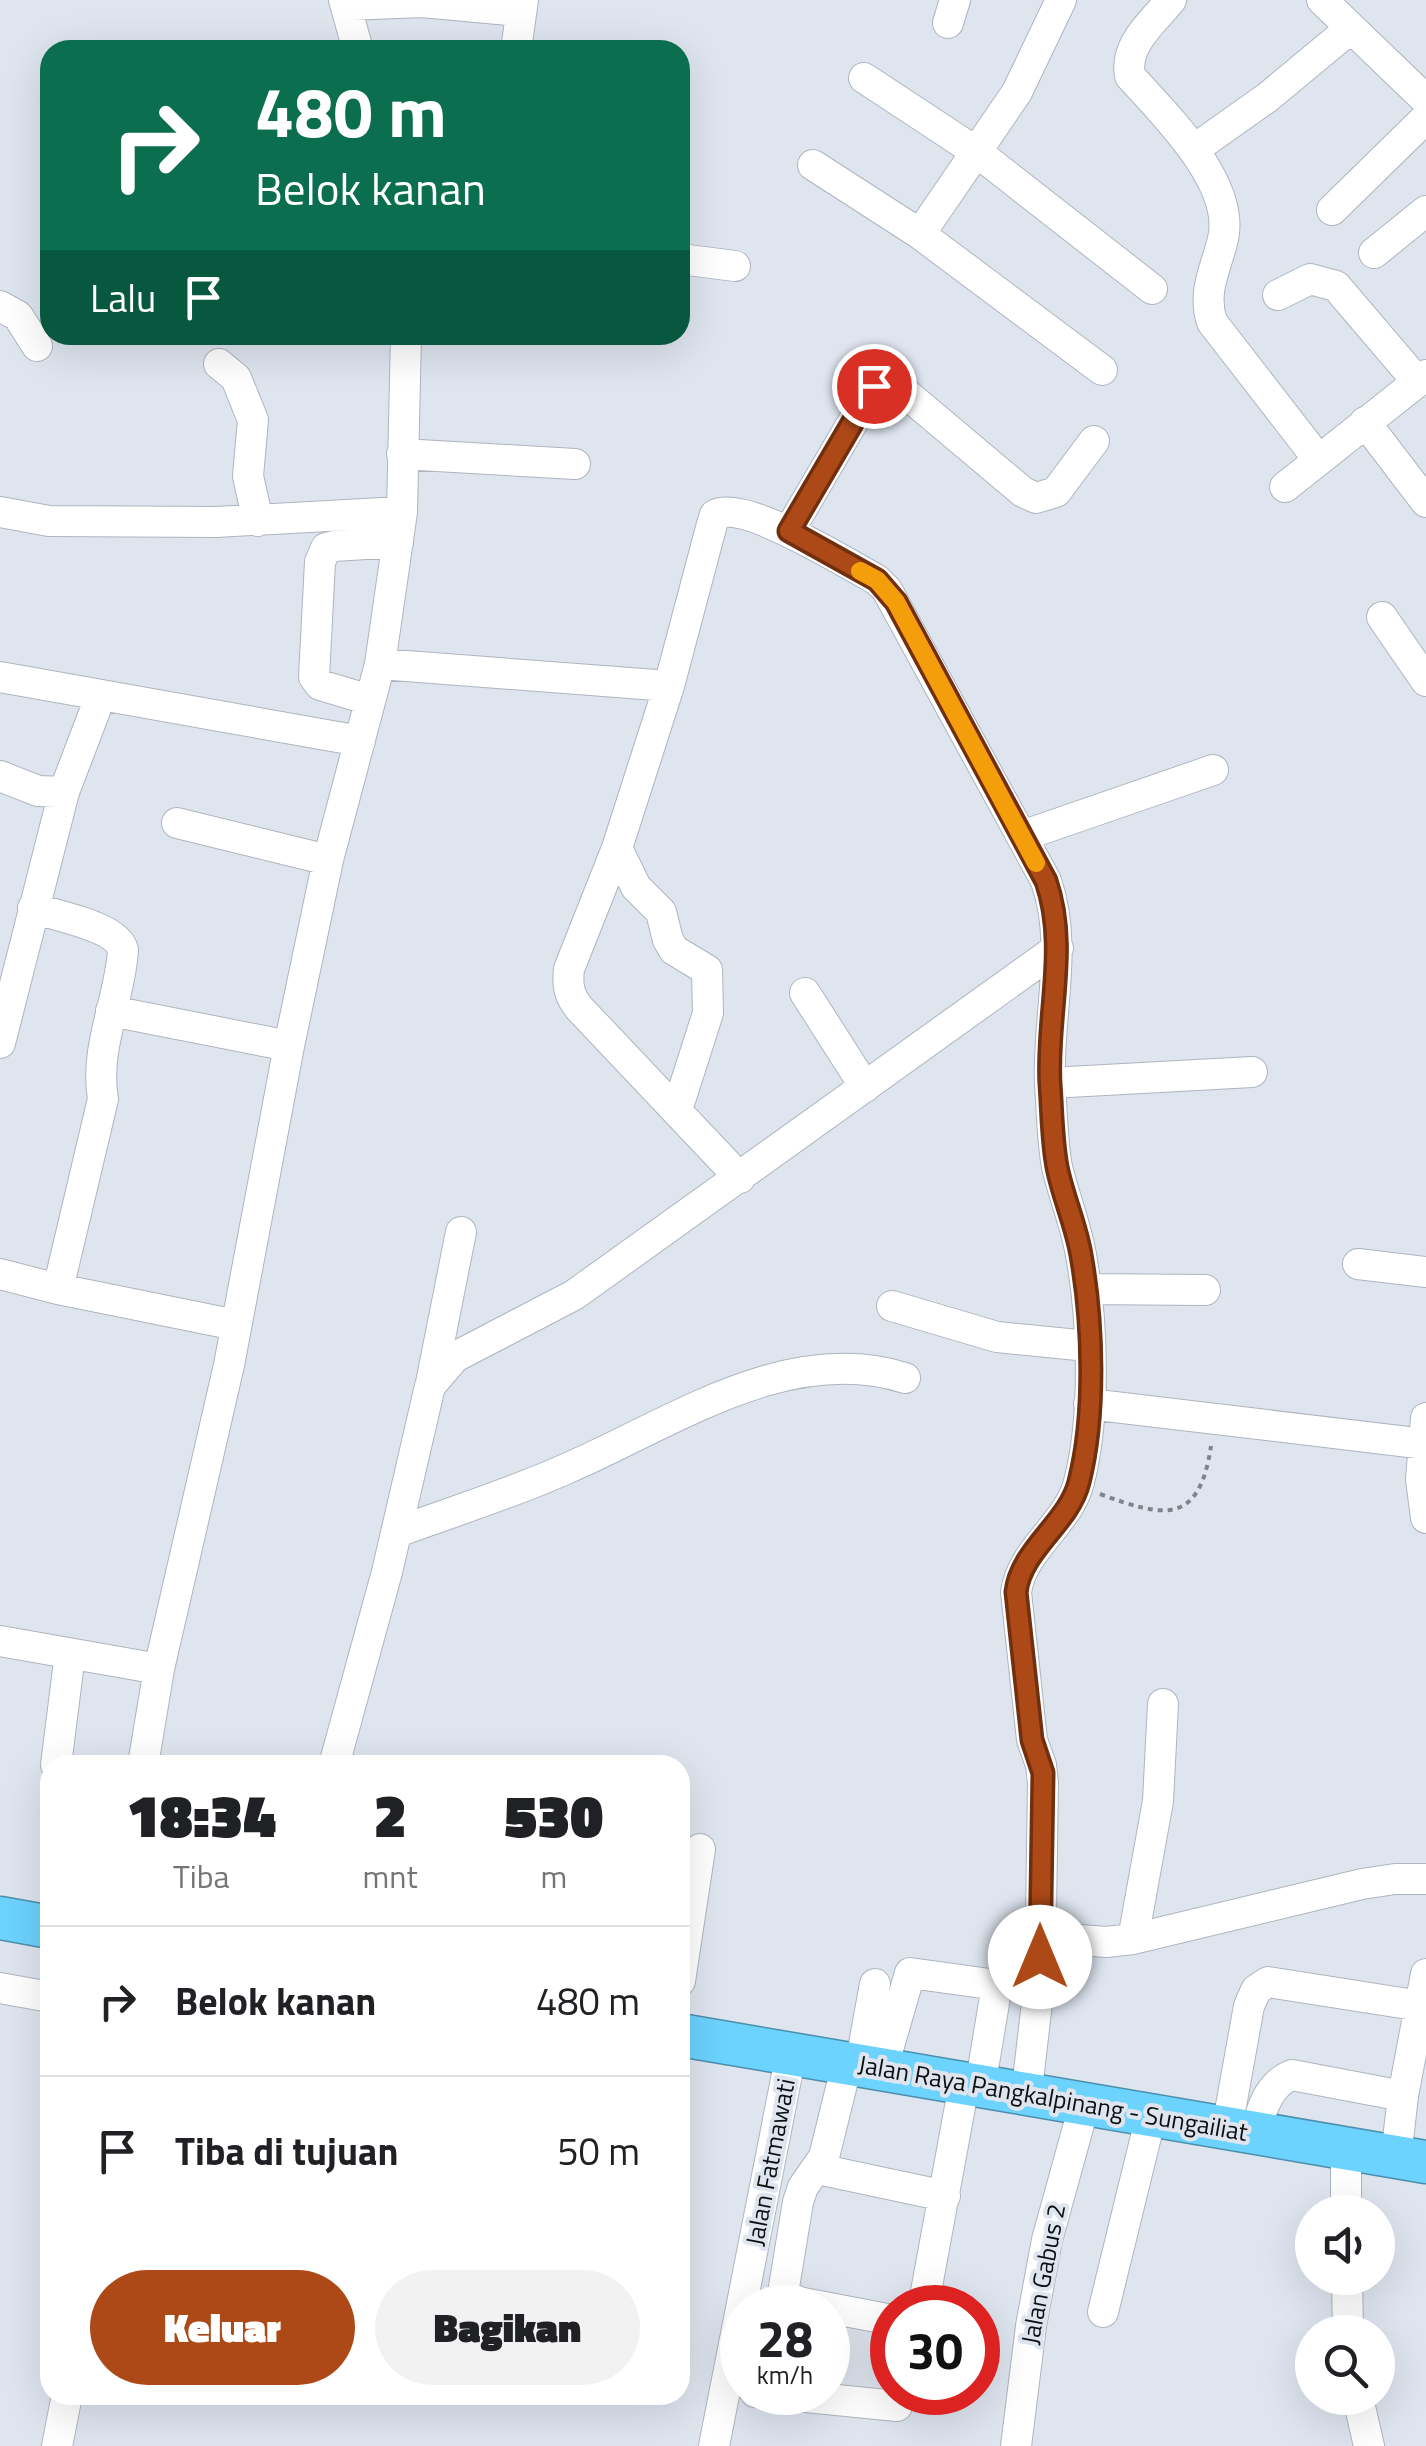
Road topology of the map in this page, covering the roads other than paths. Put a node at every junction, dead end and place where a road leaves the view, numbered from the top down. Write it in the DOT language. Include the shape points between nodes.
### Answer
graph roads {
  1 [pos="1061,0"];
  2 [pos="1170,0"];
  3 [pos="1322,0"];
  4 [pos="345,3"];
  5 [pos="521,6"];
  6 [pos="1352,28"];
  7 [pos="355,40"];
  8 [pos="517,40"];
  9 [pos="864,78"];
  10 [pos="1426,100"];
  11 [pos="1426,118"];
  12 [pos="1196,148"];
  13 [pos="978,153"];
  14 [pos="813,166"];
  15 [pos="1332,210"];
  16 [pos="1426,211"];
  17 [pos="920,234"];
  18 [pos="1374,253"];
  19 [pos="690,260"];
  20 [pos="735,266"];
  21 [pos="1152,288"];
  22 [pos="1278,295"];
  23 [pos="0,306"];
  24 [pos="406,345"];
  25 [pos="37,346"];
  26 [pos="219,364"];
  27 [pos="1102,370"];
  28 [pos="1422,378"];
  29 [pos="1365,422"];
  30 [pos="1094,441"];
  31 [pos="402,454"];
  32 [pos="1318,459"];
  33 [pos="575,464"];
  34 [pos="1286,487"];
  35 [pos="1426,502"];
  36 [pos="0,512"];
  37 [pos="258,521"];
  38 [pos="400,527"];
  39 [pos="789,531"];
  40 [pos="1382,618"];
  41 [pos="380,664"];
  42 [pos="0,677"];
  43 [pos="1426,681"];
  44 [pos="669,686"];
  45 [pos="100,695"];
  46 [pos="370,700"];
  47 [pos="360,741"];
  48 [pos="1214,770"];
  49 [pos="0,776"];
  50 [pos="64,792"];
  51 [pos="177,823"];
  52 [pos="1022,836"];
  53 [pos="617,848"];
  54 [pos="328,860"];
  55 [pos="33,908"];
  56 [pos="1058,948"];
  57 [pos="6,984"];
  58 [pos="805,993"];
  59 [pos="111,1011"];
  60 [pos="0,1043"];
  61 [pos="289,1046"];
  62 [pos="1252,1072"];
  63 [pos="1050,1083"];
  64 [pos="865,1087"];
  65 [pos="677,1110"];
  66 [pos="740,1178"];
  67 [pos="461,1232"];
  68 [pos="1358,1264"];
  69 [pos="1426,1272"];
  70 [pos="0,1274"];
  71 [pos="1086,1289"];
  72 [pos="58,1290"];
  73 [pos="1205,1290"];
  74 [pos="892,1306"];
  75 [pos="236,1325"];
  76 [pos="1088,1346"];
  77 [pos="905,1378"];
  78 [pos="430,1386"];
  79 [pos="1089,1404"];
  80 [pos="1425,1436"];
  81 [pos="1426,1518"];
  82 [pos="397,1532"];
  83 [pos="0,1641"];
  84 [pos="70,1654"];
  85 [pos="159,1669"];
  86 [pos="1164,1704"];
  87 [pos="57,1755"];
  88 [pos="145,1755"];
  89 [pos="337,1755"];
  90 [pos="700,1849"];
  91 [pos="1426,1879"];
  92 [pos="690,1916"];
  93 [pos="0,1918"];
  94 [pos="40,1925"];
  95 [pos="1041,1937"];
  96 [pos="1133,1939"];
  97 [pos="1426,1974"];
  98 [pos="875,1984"];
  99 [pos="0,1988"];
  100 [pos="40,1995"];
  101 [pos="1421,2006"];
  102 [pos="690,2040"];
  103 [pos="791,2054"];
  104 [pos="863,2066"];
  105 [pos="972,2086"];
  106 [pos="1026,2096"];
  107 [pos="1403,2096"];
  108 [pos="1084,2106"];
  109 [pos="1151,2116"];
  110 [pos="1241,2130"];
  111 [pos="1346,2147"];
  112 [pos="1411,2160"];
  113 [pos="818,2169"];
  114 [pos="1346,2195"];
  115 [pos="944,2196"];
  116 [pos="752,2285"];
  117 [pos="927,2285"];
  118 [pos="1103,2312"];
  119 [pos="870,2316"];
  120 [pos="66,2405"];
  121 [pos="725,2415"];
  122 [pos="1362,2415"];
  123 [pos="63,2445"];
  124 [pos="714,2446"];
  125 [pos="1016,2446"];
  126 [pos="1369,2446"];
  1 -- 13 [label="street" via="1017,92"];
  2 -- 12 [label="street" via="1137,40 1130,76"];
  3 -- 6 [label="street"];
  4 -- 5 [label="street"];
  4 -- 7 [label="street"];
  5 -- 8 [label="street"];
  6 -- 10 [label="street"];
  6 -- 12 [label="street"];
  9 -- 13 [label="street"];
  11 -- 15 [label="street"];
  12 -- 32 [label="street" via="1224,220 1208,290 1212,322"];
  13 -- 17 [label="street"];
  13 -- 21 [label="street"];
  14 -- 17 [label="street"];
  16 -- 18 [label="street"];
  17 -- 27 [label="street"];
  19 -- 20 [label="street"];
  22 -- 28 [label="street" via="1310,279 1336,286"];
  23 -- 25 [label="street" via="18,316"];
  24 -- 31 [label="street"];
  26 -- 37 [label="street" via="236,378 253,420 248,476"];
  28 -- 29 [label="street"];
  29 -- 32 [label="street"];
  29 -- 35 [label="street"];
  30 -- 39 [label="street" via="1056,492 1036,498 885,380 874,386"];
  31 -- 33 [label="street"];
  31 -- 38 [label="street"];
  32 -- 34 [label="street"];
  36 -- 37 [label="street" via="92,522"];
  37 -- 38 [label="street"];
  38 -- 41 [label="street"];
  38 -- 46 [label="street" via="322,554 314,677 320,685"];
  39 -- 44 [label="street" via="728,510 716,514"];
  39 -- 52 [label="street" via="877,580 896,602"];
  40 -- 43 [label="street"];
  41 -- 44 [label="street"];
  41 -- 46 [label="street"];
  42 -- 45 [label="street"];
  44 -- 53 [label="street"];
  45 -- 47 [label="street"];
  45 -- 50 [label="street"];
  46 -- 47 [label="street"];
  47 -- 54 [label="street"];
  48 -- 52 [label="street"];
  49 -- 50 [label="street"];
  50 -- 55 [label="street"];
  51 -- 54 [label="street"];
  52 -- 56 [label="street" via="1052,899"];
  53 -- 65 [label="street" via="636,886 661,912 674,950 707,970 708,1013"];
  53 -- 65 [label="street" via="569,969 569,992"];
  54 -- 61 [label="street"];
  55 -- 57 [label="street"];
  55 -- 59 [label="street" via="122,942"];
  56 -- 63 [label="street"];
  56 -- 64 [label="street"];
  57 -- 60 [label="street"];
  58 -- 64 [label="street"];
  59 -- 61 [label="street"];
  59 -- 72 [label="street" via="101,1070 104,1099"];
  61 -- 75 [label="street"];
  62 -- 63 [label="street"];
  63 -- 71 [label="street" via="1058,1170"];
  64 -- 66 [label="street"];
  65 -- 66 [label="street"];
  66 -- 78 [label="street" via="574,1295 456,1356"];
  67 -- 78 [label="street"];
  68 -- 69 [label="street"];
  70 -- 72 [label="street"];
  71 -- 73 [label="street"];
  71 -- 76 [label="street"];
  72 -- 75 [label="street"];
  74 -- 76 [label="street" via="997,1336"];
  75 -- 85 [label="street"];
  76 -- 79 [label="street"];
  77 -- 82 [label="street" via="843,1366 778,1378 728,1394 546,1478"];
  78 -- 82 [label="street"];
  79 -- 80 [label="street" via="1214,1422"];
  79 -- 95 [label="street" via="1078,1486 1020,1573 1016,1592 1032,1740 1043,1773"];
  80 -- 81 [label="street"];
  82 -- 89 [label="street"];
  83 -- 84 [label="street"];
  84 -- 85 [label="street"];
  84 -- 87 [label="street"];
  85 -- 88 [label="street"];
  86 -- 96 [label="street" via="1158,1801"];
  90 -- 92 [label="street"];
  91 -- 96 [label="street" via="1362,1884"];
  93 -- 94 [label="highway"];
  95 -- 96 [label="street"];
  95 -- 106 [label="street"];
  97 -- 101 [label="street"];
  98 -- 104 [label="street"];
  99 -- 100 [label="street"];
  101 -- 107 [label="street"];
  101 -- 110 [label="street" via="1268,1982 1256,1990 1249,2006"];
  102 -- 103 [label="highway, Jalan Raya Pangkalpinang - Sungailiat"];
  103 -- 104 [label="highway, Jalan Raya Pangkalpinang - Sungailiat"];
  103 -- 116 [label="street, Jalan Fatmawati"];
  104 -- 105 [label="highway, Jalan Raya Pangkalpinang - Sungailiat"];
  104 -- 105 [label="street" via="910,1973 996,1986"];
  104 -- 113 [label="street"];
  105 -- 106 [label="highway, Jalan Raya Pangkalpinang - Sungailiat"];
  105 -- 115 [label="street" via="950,2152"];
  106 -- 108 [label="highway, Jalan Raya Pangkalpinang - Sungailiat"];
  107 -- 110 [label="street" via="1292,2075 1272,2089"];
  107 -- 112 [label="street"];
  108 -- 109 [label="highway, Jalan Raya Pangkalpinang - Sungailiat"];
  108 -- 125 [label="street, Jalan Gabus 2" via="1047,2240"];
  109 -- 110 [label="highway, Jalan Raya Pangkalpinang - Sungailiat"];
  109 -- 118 [label="street"];
  110 -- 111 [label="highway, Jalan Raya Pangkalpinang - Sungailiat"];
  111 -- 112 [label="highway, Jalan Raya Pangkalpinang - Sungailiat"];
  111 -- 114 [label="street"];
  113 -- 115 [label="street"];
  113 -- 119 [label="street" via="798,2202 784,2293 798,2302"];
  115 -- 117 [label="street"];
  120 -- 123 [label="street"];
  121 -- 124 [label="street, Jalan Fatmawati"];
  122 -- 126 [label="street"];
}
